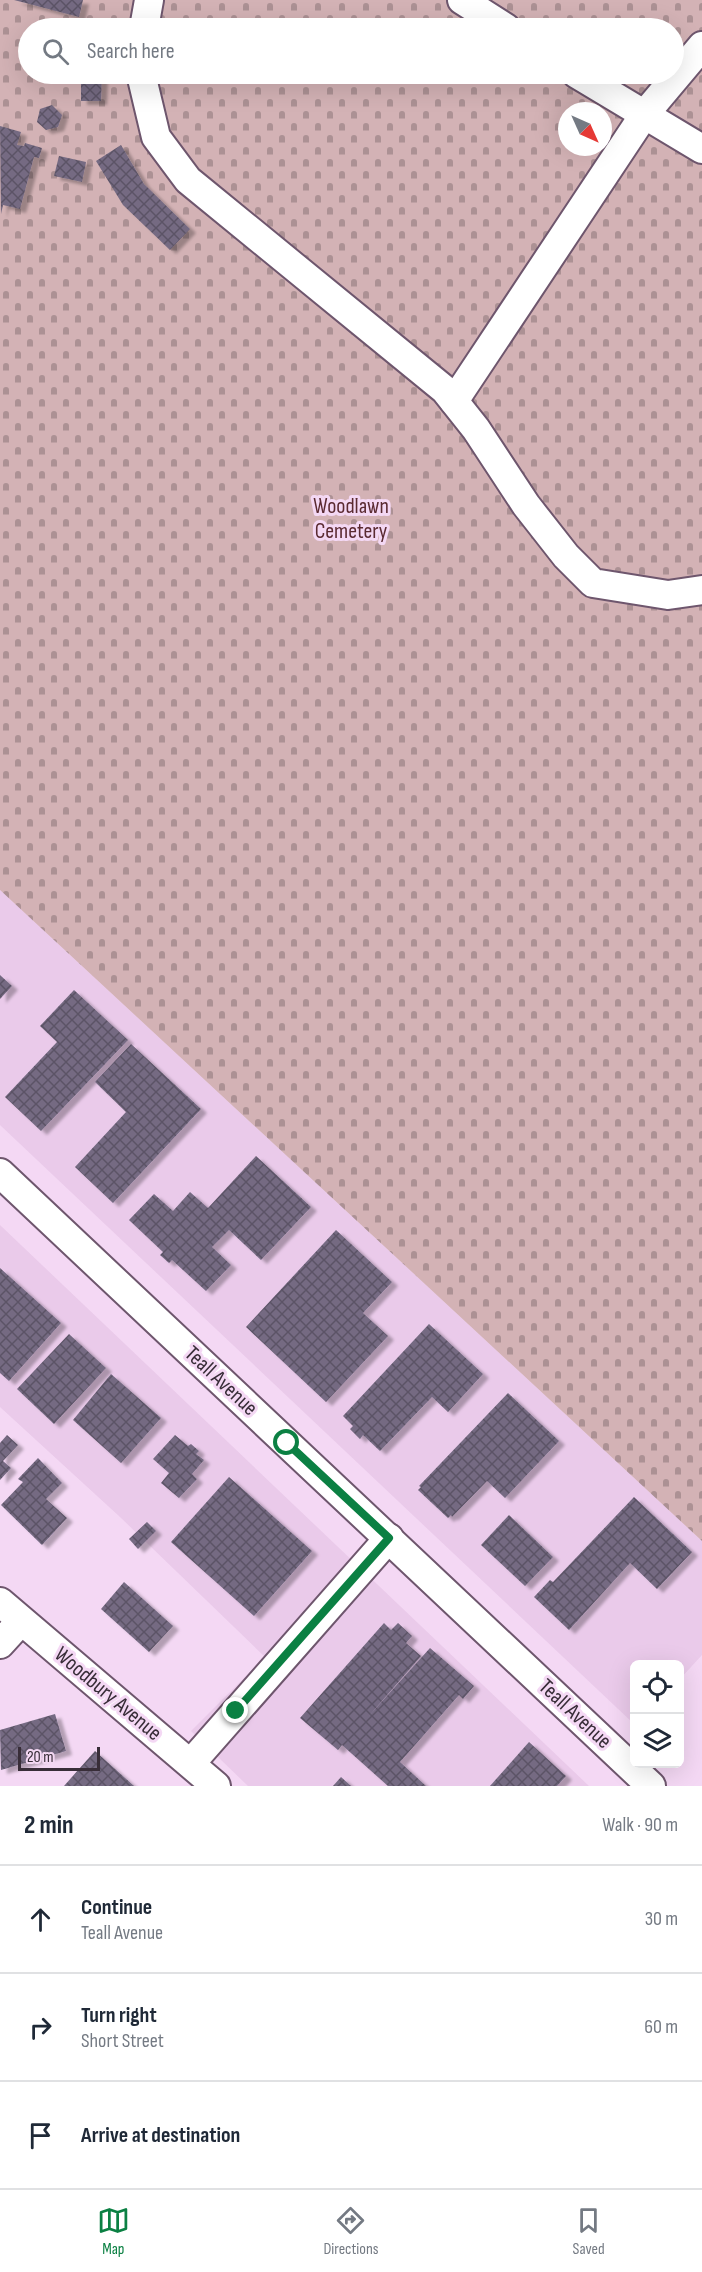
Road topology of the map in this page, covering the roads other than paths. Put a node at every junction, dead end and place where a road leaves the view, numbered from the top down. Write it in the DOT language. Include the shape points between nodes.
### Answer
graph roads {
  1 [pos="149,0"];
  2 [pos="462,0"];
  3 [pos="146,18"];
  4 [pos="490,18"];
  5 [pos="702,46"];
  6 [pos="684,67"];
  7 [pos="143,84"];
  8 [pos="593,84"];
  9 [pos="670,84"];
  10 [pos="644,115"];
  11 [pos="702,149"];
  12 [pos="454,401"];
  13 [pos="702,590"];
  14 [pos="0,1173"];
  15 [pos="389,1538"];
  16 [pos="0,1602"];
  17 [pos="21,1621"];
  18 [pos="0,1644"];
  19 [pos="191,1763"];
  20 [pos="216,1786"];
  21 [pos="651,1786"];
  1 -- 3 [label="street"];
  2 -- 4 [label="street"];
  5 -- 6 [label="street"];
  7 -- 12 [label="street" via="156,136 188,180"];
  8 -- 10 [label="street"];
  9 -- 10 [label="street"];
  10 -- 11 [label="street"];
  10 -- 12 [label="street"];
  12 -- 13 [label="street" via="526,505 593,583 668,595"];
  14 -- 15 [label="street, Teall Avenue"];
  15 -- 19 [label="street"];
  15 -- 21 [label="street, Teall Avenue"];
  16 -- 17 [label="street, Woodbury Avenue"];
  17 -- 18 [label="street"];
  17 -- 19 [label="street, Woodbury Avenue"];
  19 -- 20 [label="street, Woodbury Avenue"];
}
